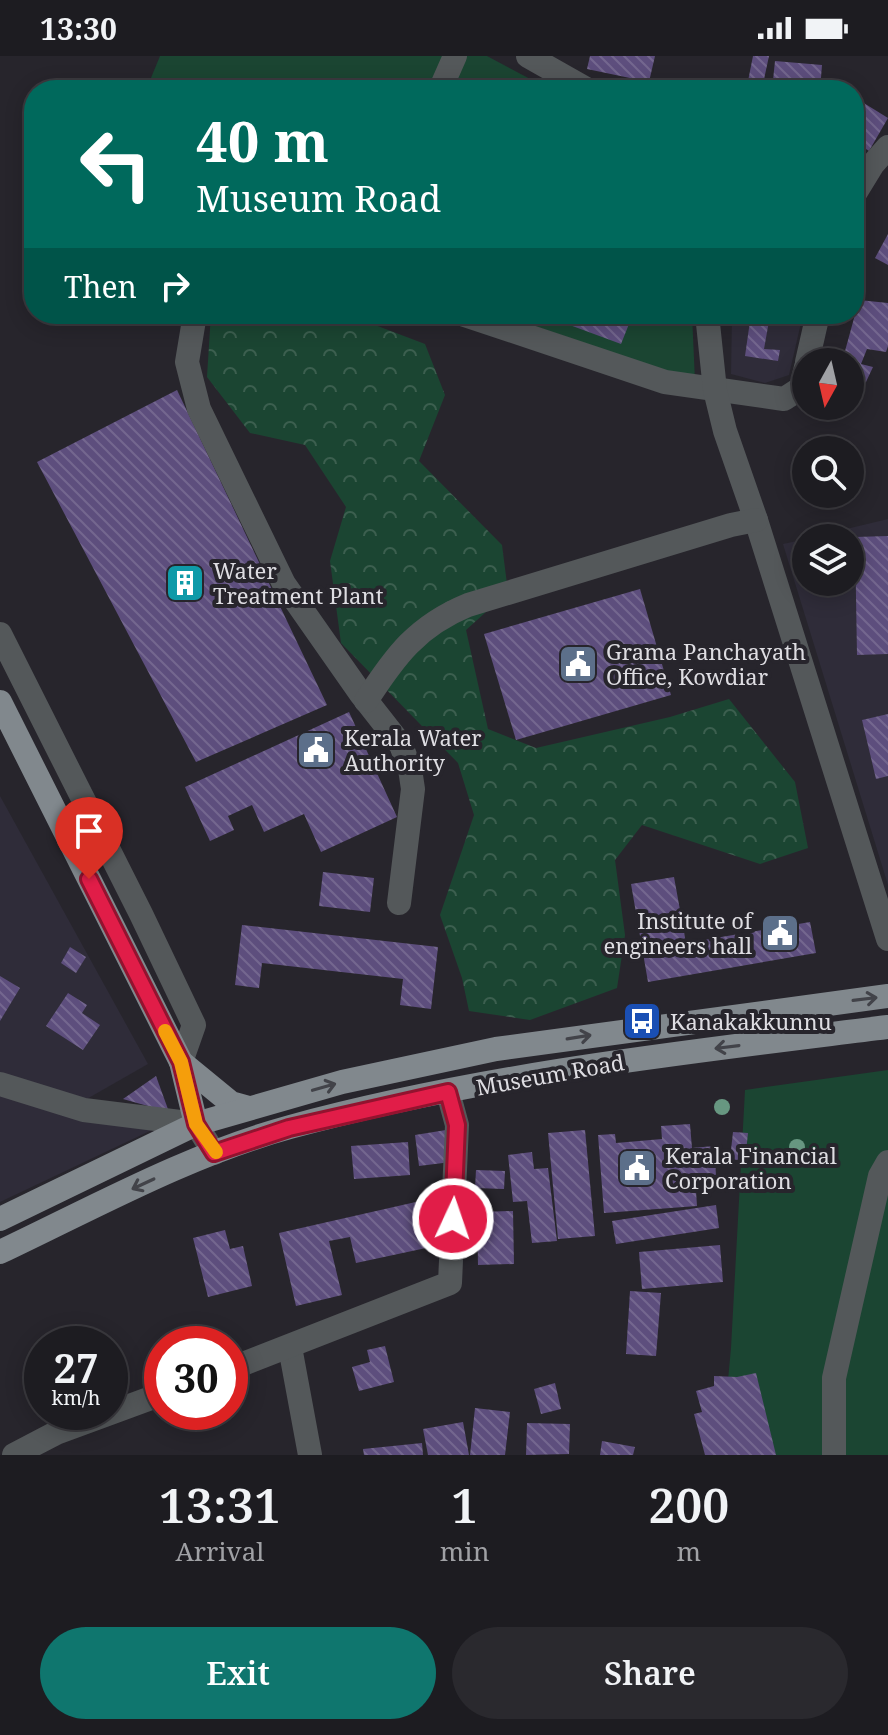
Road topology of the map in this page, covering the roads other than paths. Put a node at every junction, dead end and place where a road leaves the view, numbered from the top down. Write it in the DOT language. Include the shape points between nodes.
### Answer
graph roads {
  1 [pos="455,56"];
  2 [pos="528,56"];
  3 [pos="444,80"];
  4 [pos="570,80"];
  5 [pos="888,147"];
  6 [pos="864,179"];
  7 [pos="193,324"];
  8 [pos="492,324"];
  9 [pos="708,324"];
  10 [pos="816,324"];
  11 [pos="811,348"];
  12 [pos="715,390"];
  13 [pos="792,394"];
  14 [pos="756,520"];
  15 [pos="0,634"];
  16 [pos="366,701"];
  17 [pos="0,702"];
  18 [pos="399,903"];
  19 [pos="888,939"];
  20 [pos="888,996"];
  21 [pos="888,1027"];
  22 [pos="181,1062"];
  23 [pos="0,1084"];
  24 [pos="448,1092"];
  25 [pos="109,1095"];
  26 [pos="249,1108"];
  27 [pos="143,1117"];
  28 [pos="196,1124"];
  29 [pos="214,1153"];
  30 [pos="888,1162"];
  31 [pos="0,1219"];
  32 [pos="0,1252"];
  33 [pos="290,1347"];
  34 [pos="248,1362"];
  35 [pos="144,1401"];
  36 [pos="14,1455"];
  37 [pos="310,1455"];
  38 [pos="834,1455"];
  1 -- 3 [label="street"];
  2 -- 4 [label="street"];
  5 -- 6 [label="street"];
  7 -- 16 [label="street" via="187,362 199,409 284,584"];
  8 -- 12 [label="street" via="665,382"];
  9 -- 12 [label="street"];
  10 -- 11 [label="street"];
  12 -- 13 [label="street" via="784,399"];
  12 -- 14 [label="street"];
  14 -- 16 [label="street" via="441,616 402,649"];
  14 -- 19 [label="street"];
  15 -- 22 [label="street" via="194,1025"];
  16 -- 18 [label="street" via="401,745 410,769 413,789"];
  17 -- 22 [label="main road"];
  26 -- 20 [label="main road, Museum Road, one-way" via="496,1049"];
  21 -- 24 [label="main road, Museum Road, one-way" via="641,1058"];
  22 -- 26 [label="main road" via="231,1103"];
  22 -- 28 [label="main road"];
  23 -- 27 [label="street" via="84,1110"];
  24 -- 29 [label="main road, Museum Road" via="289,1128"];
  24 -- 33 [label="street" via="457,1125 450,1283"];
  25 -- 27 [label="street"];
  26 -- 28 [label="main road, Museum Road"];
  27 -- 28 [label="street"];
  28 -- 29 [label="street"];
  28 -- 31 [label="main road, Museum Road"];
  29 -- 32 [label="main road, Museum Road, one-way"];
  30 -- 38 [label="street" via="880,1176 834,1378"];
  33 -- 34 [label="street"];
  33 -- 37 [label="street"];
  35 -- 36 [label="street" via="56,1433"];
}
